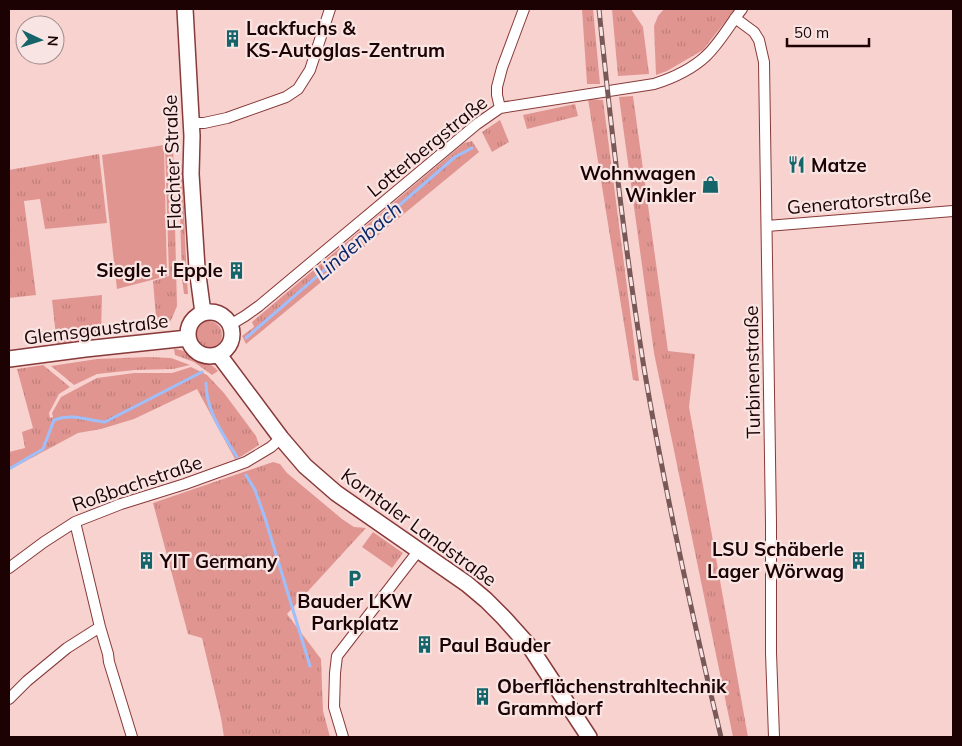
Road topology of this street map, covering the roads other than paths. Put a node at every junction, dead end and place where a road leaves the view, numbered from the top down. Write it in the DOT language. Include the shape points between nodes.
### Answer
graph roads {
  1 [pos="185,9"];
  2 [pos="330,9"];
  3 [pos="524,9"];
  4 [pos="742,9"];
  5 [pos="735,18"];
  6 [pos="500,108"];
  7 [pos="191,123"];
  8 [pos="953,211"];
  9 [pos="767,226"];
  10 [pos="203,313"];
  11 [pos="230,325"];
  12 [pos="188,338"];
  13 [pos="219,355"];
  14 [pos="9,359"];
  15 [pos="281,438"];
  16 [pos="76,522"];
  17 [pos="419,550"];
  18 [pos="9,568"];
  19 [pos="100,628"];
  20 [pos="9,699"];
  21 [pos="132,737"];
  22 [pos="343,737"];
  23 [pos="589,737"];
  24 [pos="774,737"];
  1 -- 7 [label="main road, Flachter Straße"];
  2 -- 7 [label="street" via="310,70 298,89 286,97 227,118"];
  3 -- 6 [label="street" via="497,87"];
  4 -- 5 [label="street, Lotterbergstraße"];
  5 -- 6 [label="street, Lotterbergstraße" via="707,56 669,79 646,86"];
  5 -- 9 [label="street, Turbinenstraße" via="754,32 763,56"];
  6 -- 11 [label="street, Lotterbergstraße" via="259,306"];
  7 -- 10 [label="main road, Flachter Straße" via="191,174"];
  8 -- 9 [label="street, Generatorstraße"];
  9 -- 24 [label="street, Turbinenstraße"];
  10 -- 11 [label="main road" via="218,314"];
  10 -- 12 [label="main road" via="192,320"];
  11 -- 13 [label="main road" via="230,342"];
  12 -- 13 [label="main road" via="199,354"];
  12 -- 14 [label="main road, Glemsgaustraße"];
  13 -- 15 [label="main road, Korntaler Landstraße"];
  15 -- 16 [label="street, Roßbachstraße" via="246,462"];
  15 -- 17 [label="main road, Korntaler Landstraße" via="305,466 336,493"];
  16 -- 18 [label="street, Roßbachstraße"];
  16 -- 19 [label="street"];
  17 -- 22 [label="street" via="337,656 334,707"];
  17 -- 23 [label="main road, Korntaler Landstraße" via="468,584 513,627 537,657"];
  19 -- 20 [label="street" via="67,648"];
  19 -- 21 [label="street"];
}
